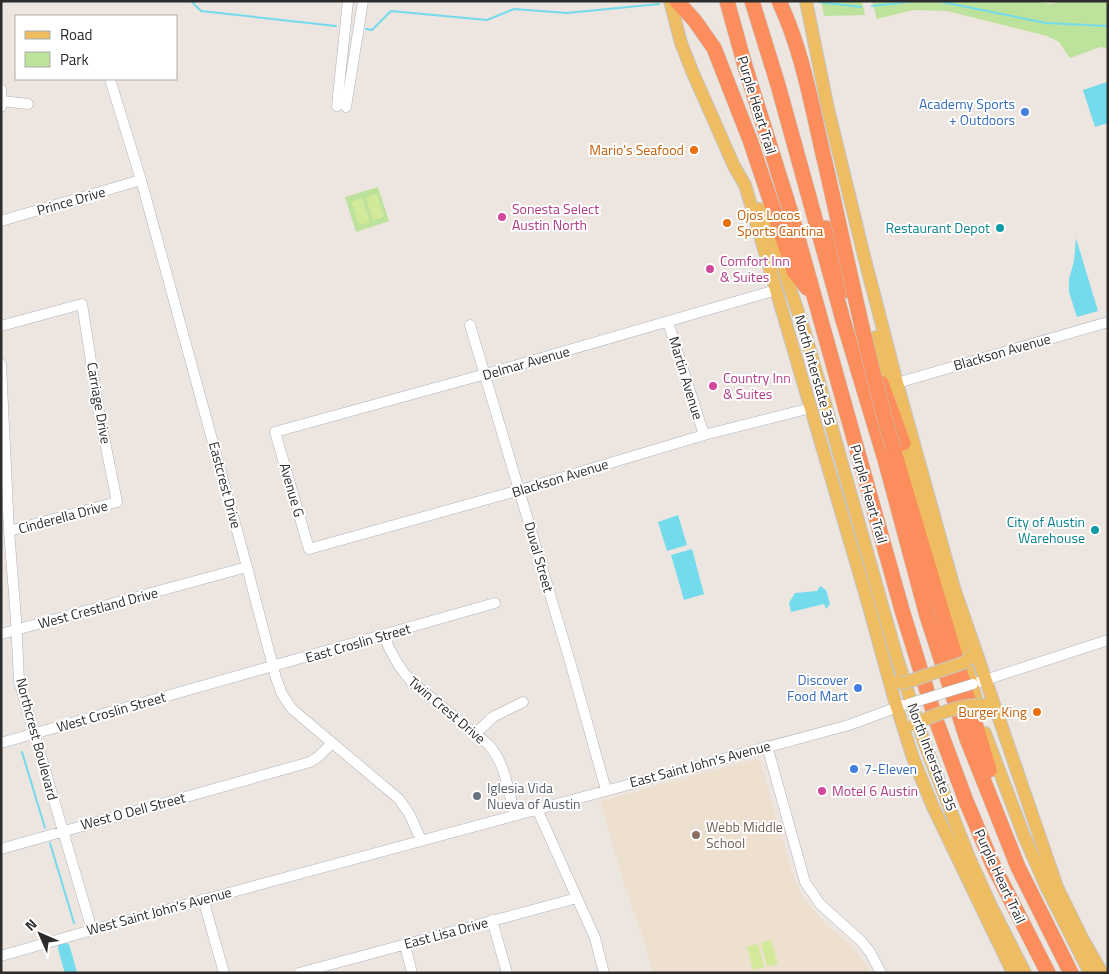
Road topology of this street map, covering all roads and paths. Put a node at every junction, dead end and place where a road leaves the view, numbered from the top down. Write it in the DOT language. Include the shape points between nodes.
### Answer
graph roads {
  1 [pos="348,1"];
  2 [pos="363,1"];
  3 [pos="670,1"];
  4 [pos="677,1"];
  5 [pos="727,1"];
  6 [pos="752,1"];
  7 [pos="779,1"];
  8 [pos="806,1"];
  9 [pos="110,80"];
  10 [pos="1,89"];
  11 [pos="2,104"];
  12 [pos="28,104"];
  13 [pos="796,157"];
  14 [pos="141,180"];
  15 [pos="745,185"];
  16 [pos="847,190"];
  17 [pos="1,221"];
  18 [pos="776,290"];
  19 [pos="813,298"];
  20 [pos="668,322"];
  21 [pos="1108,322"];
  22 [pos="470,325"];
  23 [pos="1,326"];
  24 [pos="865,337"];
  25 [pos="1,364"];
  26 [pos="485,374"];
  27 [pos="897,383"];
  28 [pos="2,385"];
  29 [pos="810,408"];
  30 [pos="275,432"];
  31 [pos="704,435"];
  32 [pos="898,446"];
  33 [pos="520,490"];
  34 [pos="117,502"];
  35 [pos="9,532"];
  36 [pos="309,549"];
  37 [pos="247,567"];
  38 [pos="495,603"];
  39 [pos="17,630"];
  40 [pos="1,634"];
  41 [pos="384,636"];
  42 [pos="1108,640"];
  43 [pos="972,653"];
  44 [pos="274,666"];
  45 [pos="887,675"];
  46 [pos="987,680"];
  47 [pos="220,682"];
  48 [pos="523,702"];
  49 [pos="902,706"];
  50 [pos="998,714"];
  51 [pos="34,734"];
  52 [pos="475,734"];
  53 [pos="907,737"];
  54 [pos="1,743"];
  55 [pos="332,743"];
  56 [pos="767,746"];
  57 [pos="606,790"];
  58 [pos="536,809"];
  59 [pos="514,815"];
  60 [pos="1002,830"];
  61 [pos="62,831"];
  62 [pos="421,840"];
  63 [pos="1,848"];
  64 [pos="288,876"];
  65 [pos="577,898"];
  66 [pos="203,899"];
  67 [pos="492,920"];
  68 [pos="92,930"];
  69 [pos="405,944"];
  70 [pos="1,956"];
  71 [pos="317,971"];
  72 [pos="224,973"];
  73 [pos="299,973"];
  74 [pos="412,973"];
  75 [pos="506,973"];
  76 [pos="604,973"];
  77 [pos="881,973"];
  78 [pos="1014,973"];
  79 [pos="1025,973"];
  80 [pos="1048,973"];
  81 [pos="1071,973"];
  82 [pos="1090,973"];
  83 [pos="1102,973"];
  1 -- 2 [label="street" via="342,106"];
  3 -- 15 [label="main road, North Interstate 35" via="692,71"];
  4 -- 19 [label="highway" via="714,48 750,140 794,271"];
  5 -- 19 [label="highway, Purple Heart Trail"];
  6 -- 13 [label="highway, Purple Heart Trail"];
  7 -- 24 [label="highway, bridge" via="799,50"];
  8 -- 16 [label="main road"];
  9 -- 14 [label="street, Eastcrest Drive"];
  10 -- 11 [label="street"];
  11 -- 12 [label="street"];
  13 -- 24 [label="highway" via="823,218"];
  13 -- 60 [label="highway, Purple Heart Trail" via="886,463 927,616 967,738"];
  14 -- 17 [label="street, Prince Drive"];
  14 -- 37 [label="street, Eastcrest Drive"];
  15 -- 18 [label="main road, North Interstate 35"];
  15 -- 79 [label="main road" via="759,207 792,288 897,658 925,745 968,855"];
  16 -- 27 [label="main road"];
  16 -- 32 [label="main road" via="854,244"];
  18 -- 20 [label="street, Delmar Avenue"];
  18 -- 29 [label="main road, North Interstate 35"];
  19 -- 80 [label="highway, Purple Heart Trail" via="936,720 993,865"];
  20 -- 26 [label="street, Delmar Avenue"];
  20 -- 31 [label="street, Martin Avenue"];
  21 -- 27 [label="street, Blackson Avenue"];
  22 -- 26 [label="street, Duval Street"];
  23 -- 34 [label="street, Carriage Drive" via="82,304"];
  24 -- 32 [label="highway, bridge" via="880,402"];
  25 -- 28 [label="street, Northcrest Boulevard"];
  26 -- 30 [label="street, Delmar Avenue"];
  26 -- 33 [label="street, Duval Street"];
  27 -- 43 [label="main road"];
  28 -- 35 [label="street, Northcrest Boulevard"];
  29 -- 31 [label="street, Blackson Avenue"];
  29 -- 45 [label="main road, North Interstate 35"];
  30 -- 36 [label="street, Avenue G"];
  31 -- 33 [label="street, Blackson Avenue"];
  32 -- 60 [label="highway" via="974,723 998,798"];
  32 -- 82 [label="main road" via="987,740 1046,886"];
  33 -- 36 [label="street, Blackson Avenue"];
  33 -- 57 [label="street, Duval Street"];
  34 -- 35 [label="street, Cinderella Drive"];
  35 -- 39 [label="street, Northcrest Boulevard"];
  37 -- 39 [label="street, West Crestland Drive"];
  37 -- 44 [label="street, Eastcrest Drive"];
  38 -- 41 [label="street, East Croslin Street"];
  39 -- 40 [label="street, West Crestland Drive"];
  39 -- 51 [label="street, Northcrest Boulevard" via="19,681"];
  41 -- 44 [label="street, East Croslin Street"];
  41 -- 52 [label="street, Twin Crest Drive" via="391,655 411,681"];
  42 -- 46 [label="street, East Saint John's Avenue"];
  43 -- 45 [label="main road, bridge" via="963,663 904,683"];
  43 -- 46 [label="main road"];
  44 -- 47 [label="street, East Croslin Street"];
  44 -- 55 [label="street, Eastcrest Drive" via="288,705"];
  45 -- 49 [label="main road, North Interstate 35"];
  46 -- 49 [label="street, East Saint John's Avenue, bridge"];
  46 -- 50 [label="main road"];
  47 -- 51 [label="street, West Croslin Street"];
  48 -- 52 [label="street" via="493,717"];
  49 -- 53 [label="main road, North Interstate 35"];
  49 -- 56 [label="street, East Saint John's Avenue" via="849,725"];
  50 -- 53 [label="main road, bridge" via="985,705 976,704 914,725"];
  50 -- 83 [label="main road" via="1057,887"];
  51 -- 54 [label="street, West Croslin Street"];
  51 -- 61 [label="street, Northcrest Boulevard"];
  52 -- 59 [label="street, Twin Crest Drive" via="489,745 503,769"];
  53 -- 78 [label="main road, North Interstate 35" via="933,807"];
  55 -- 61 [label="street, West O Dell Street" via="310,762"];
  55 -- 62 [label="street, Eastcrest Drive" via="399,799"];
  56 -- 57 [label="street, East Saint John's Avenue"];
  56 -- 77 [label="street" via="805,882 820,905 860,940"];
  57 -- 58 [label="street, East Saint John's Avenue"];
  58 -- 59 [label="street, East Saint John's Avenue"];
  58 -- 65 [label="street"];
  59 -- 62 [label="street, East Saint John's Avenue"];
  60 -- 81 [label="highway, Purple Heart Trail"];
  61 -- 63 [label="street, West O Dell Street"];
  61 -- 68 [label="street, Northcrest Boulevard"];
  62 -- 64 [label="street, East Saint John's Avenue"];
  64 -- 66 [label="street, West Saint John's Avenue"];
  65 -- 67 [label="street, East Lisa Drive"];
  65 -- 76 [label="street" via="595,938"];
  66 -- 68 [label="street, West Saint John's Avenue"];
  66 -- 72 [label="street"];
  67 -- 69 [label="street, East Lisa Drive"];
  67 -- 75 [label="street"];
  68 -- 70 [label="street, West Saint John's Avenue"];
  69 -- 71 [label="street, East Lisa Drive"];
  69 -- 74 [label="street"];
  71 -- 73 [label="street, East Lisa Drive"];
}
